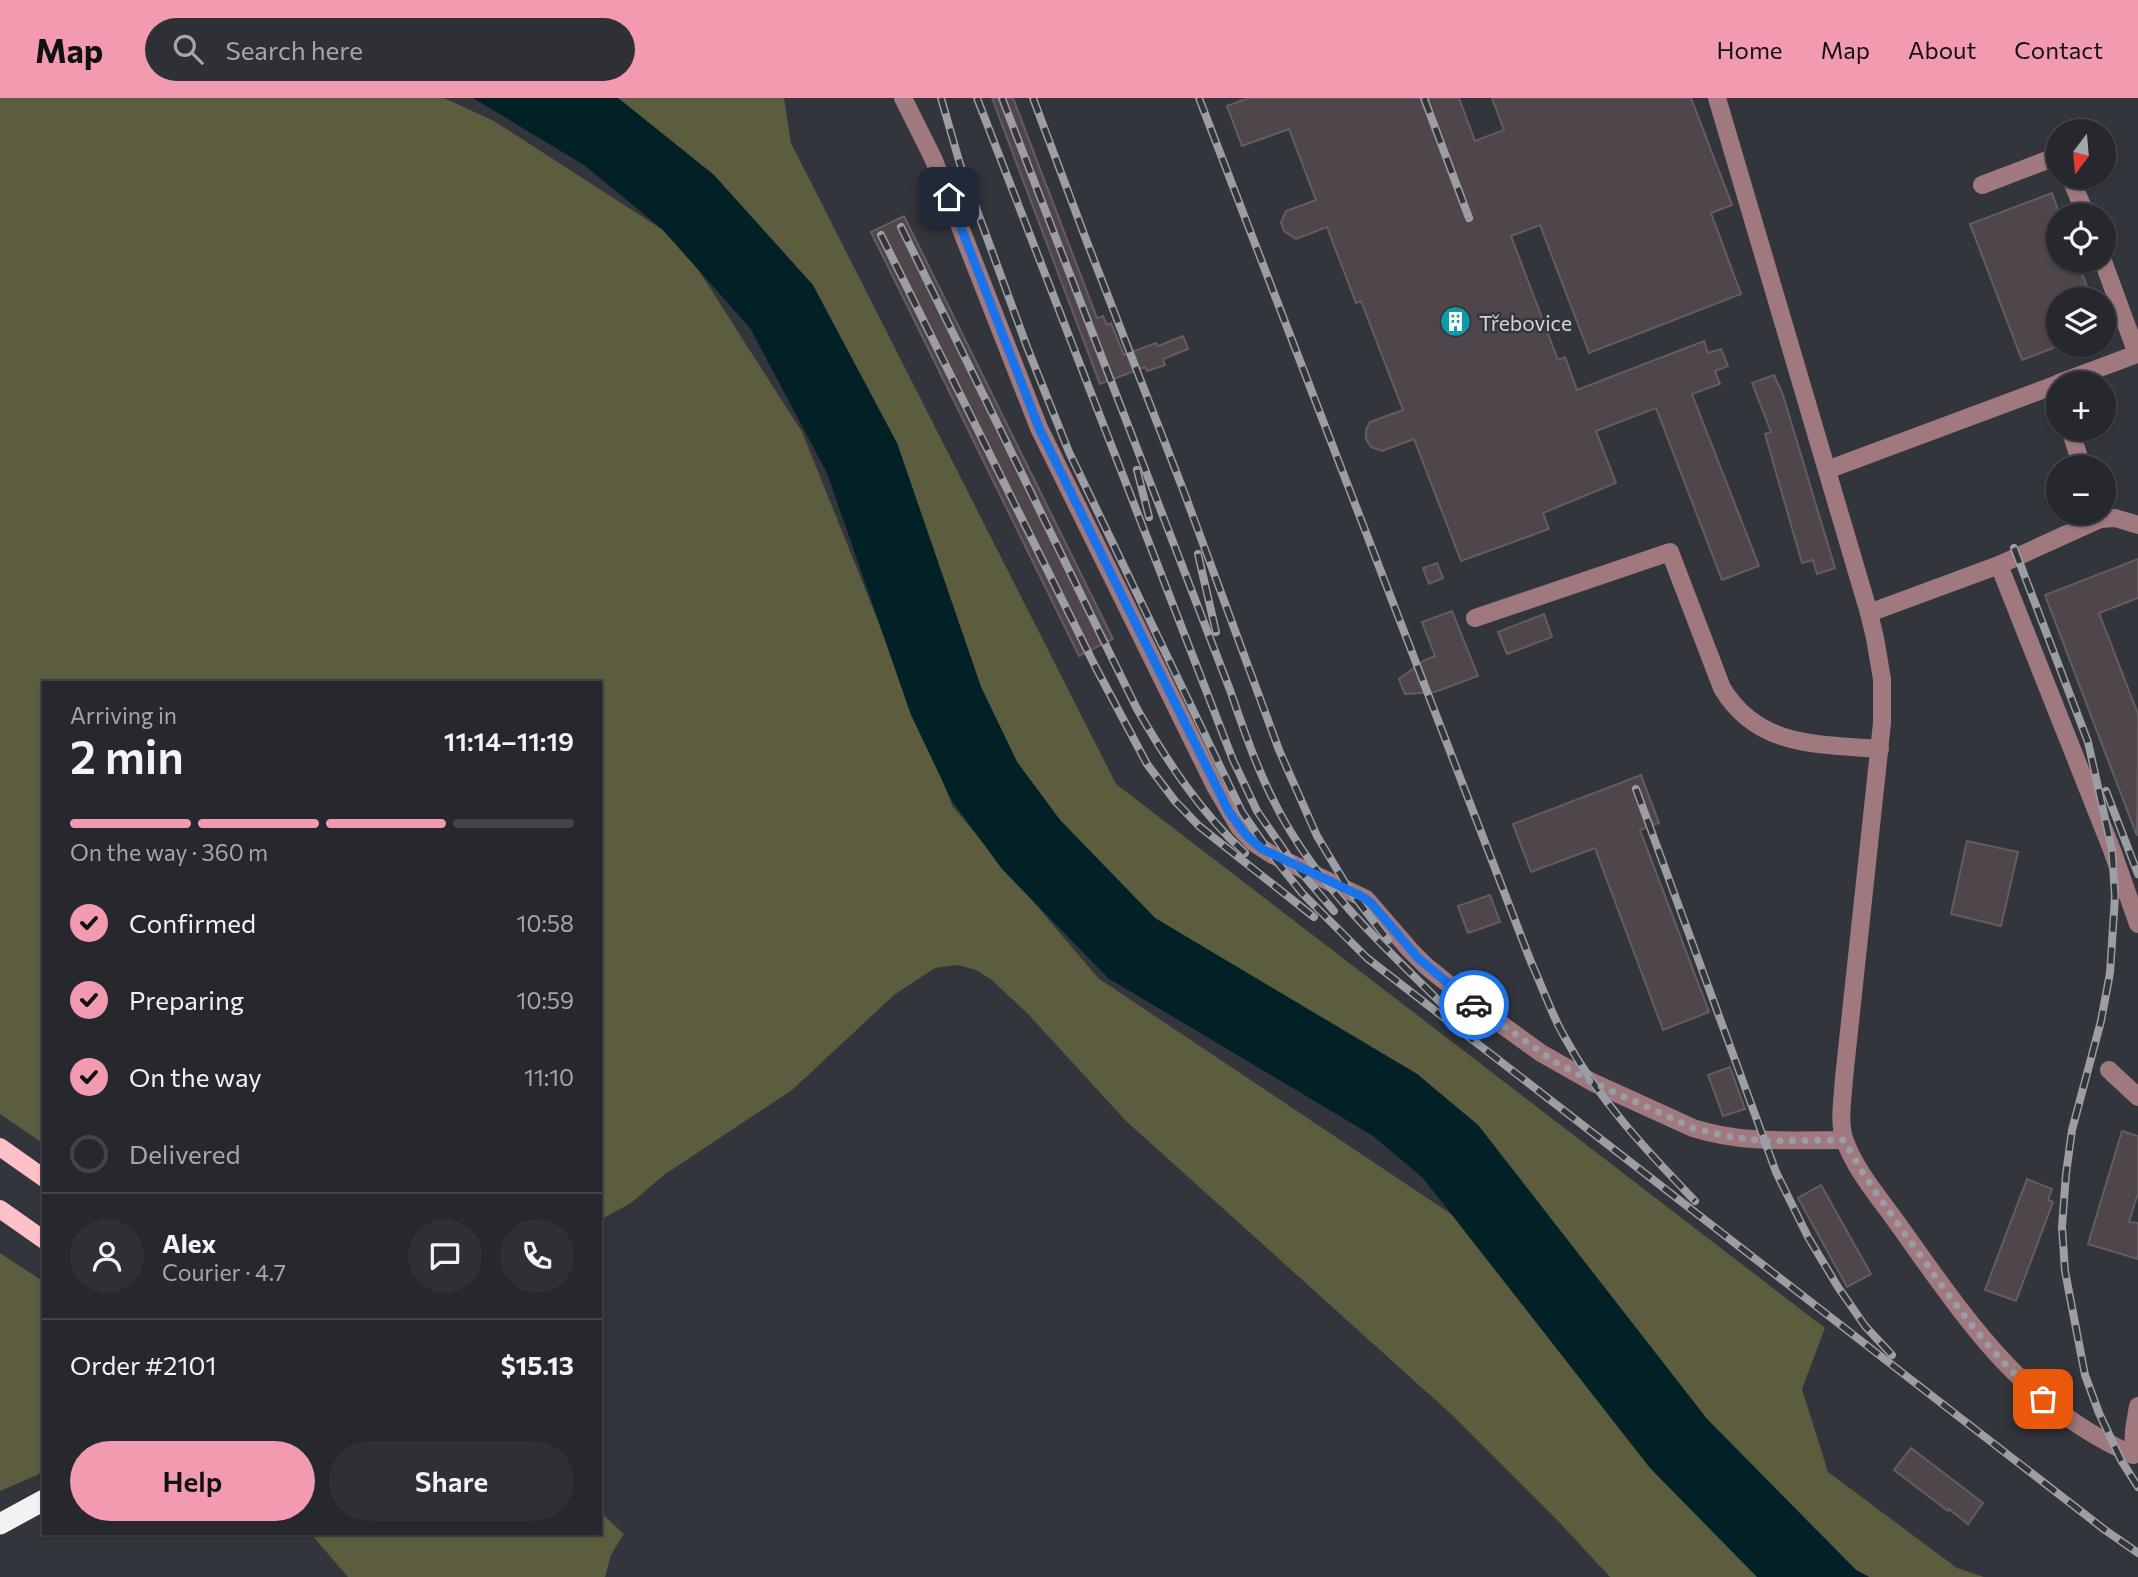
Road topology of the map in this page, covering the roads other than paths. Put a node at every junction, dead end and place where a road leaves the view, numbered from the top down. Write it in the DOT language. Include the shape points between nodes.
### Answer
graph roads {
  1 [pos="903,98"];
  2 [pos="1717,98"];
  3 [pos="2046,161"];
  4 [pos="1982,185"];
  5 [pos="2107,273"];
  6 [pos="2095,371"];
  7 [pos="2046,390"];
  8 [pos="1827,470"];
  9 [pos="2116,518"];
  10 [pos="2080,525"];
  11 [pos="2138,525"];
  12 [pos="1998,565"];
  13 [pos="1868,613"];
  14 [pos="1475,618"];
  15 [pos="1880,748"];
  16 [pos="2138,924"];
  17 [pos="2109,1070"];
  18 [pos="2138,1097"];
  19 [pos="1844,1140"];
  20 [pos="0,1147"];
  21 [pos="42,1177"];
  22 [pos="0,1209"];
  23 [pos="42,1239"];
  24 [pos="2138,1406"];
  25 [pos="2135,1458"];
  26 [pos="42,1501"];
  27 [pos="42,1516"];
  28 [pos="0,1524"];
  29 [pos="0,1536"];
  1 -- 19 [label="lane" via="933,158 1039,428 1215,786 1246,835 1271,854 1366,899 1446,984 1575,1073 1710,1133 1764,1141"];
  2 -- 8 [label="lane"];
  3 -- 4 [label="lane"];
  5 -- 6 [label="lane" via="2137,354"];
  7 -- 8 [label="lane"];
  8 -- 13 [label="lane"];
  9 -- 11 [label="lane"];
  10 -- 12 [label="lane"];
  12 -- 13 [label="lane"];
  12 -- 16 [label="lane"];
  13 -- 15 [label="lane" via="1882,679"];
  14 -- 15 [label="lane" via="1670,552 1722,688 1738,710 1782,737"];
  15 -- 19 [label="lane" via="1844,1078"];
  17 -- 18 [label="lane"];
  19 -- 25 [label="lane" via="1932,1271 2008,1368 2076,1424"];
  20 -- 21 [label="main road"];
  22 -- 23 [label="main road"];
  24 -- 25 [label="lane"];
  26 -- 28 [label="highway"];
  27 -- 29 [label="highway"];
}
